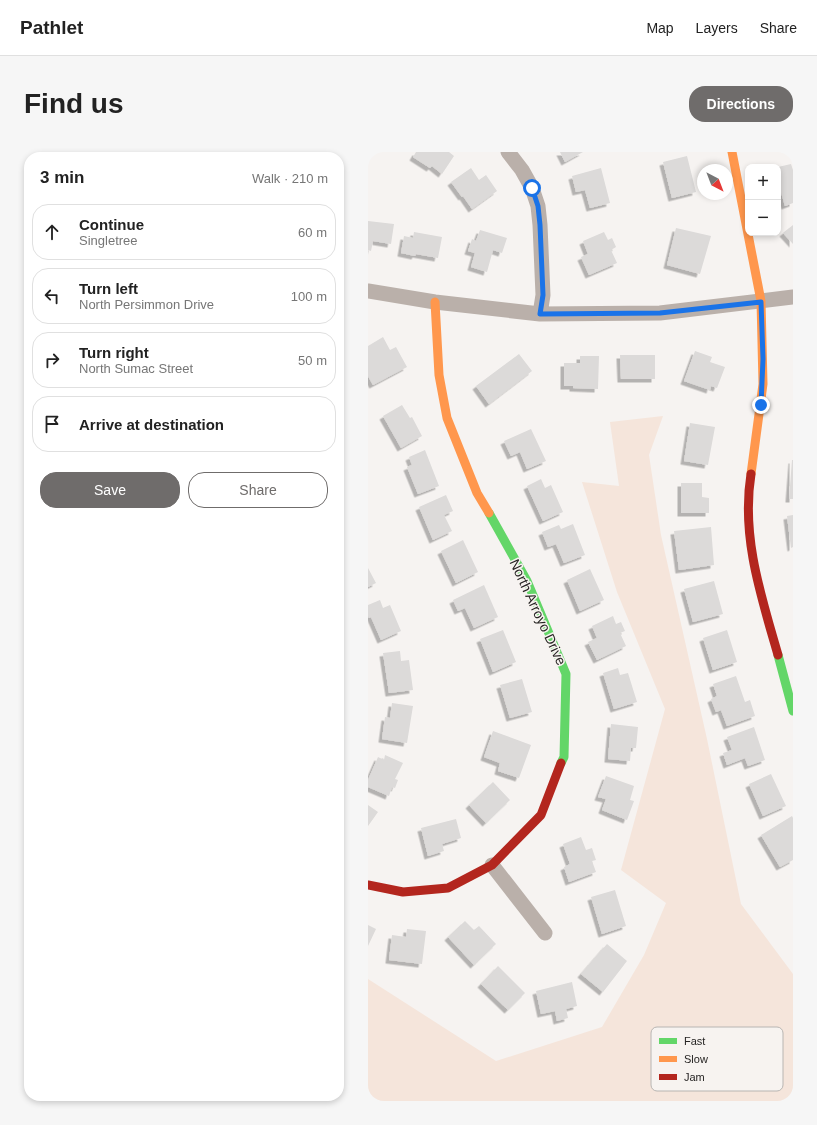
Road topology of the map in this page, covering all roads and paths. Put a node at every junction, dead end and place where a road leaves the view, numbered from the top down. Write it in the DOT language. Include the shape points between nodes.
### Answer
graph roads {
  1 [pos="508,152"];
  2 [pos="732,152"];
  3 [pos="368,291"];
  4 [pos="793,297"];
  5 [pos="435,302"];
  6 [pos="761,302"];
  7 [pos="540,314"];
  8 [pos="793,711"];
  9 [pos="492,865"];
  10 [pos="368,885"];
  11 [pos="545,933"];
  1 -- 7 [label="street" via="532,188 538,206 543,295"];
  2 -- 6 [label="street"];
  3 -- 5 [label="street"];
  4 -- 6 [label="street"];
  5 -- 7 [label="street"];
  5 -- 9 [label="street, North Arroyo Drive" via="439,375 447,418 477,494 527,582 566,674 564,757 541,815"];
  6 -- 7 [label="street" via="660,313"];
  6 -- 8 [label="street" via="763,384 748,496 749,535 757,580"];
  9 -- 10 [label="street, North Arroyo Drive" via="448,888 403,892"];
  9 -- 11 [label="street"];
}
